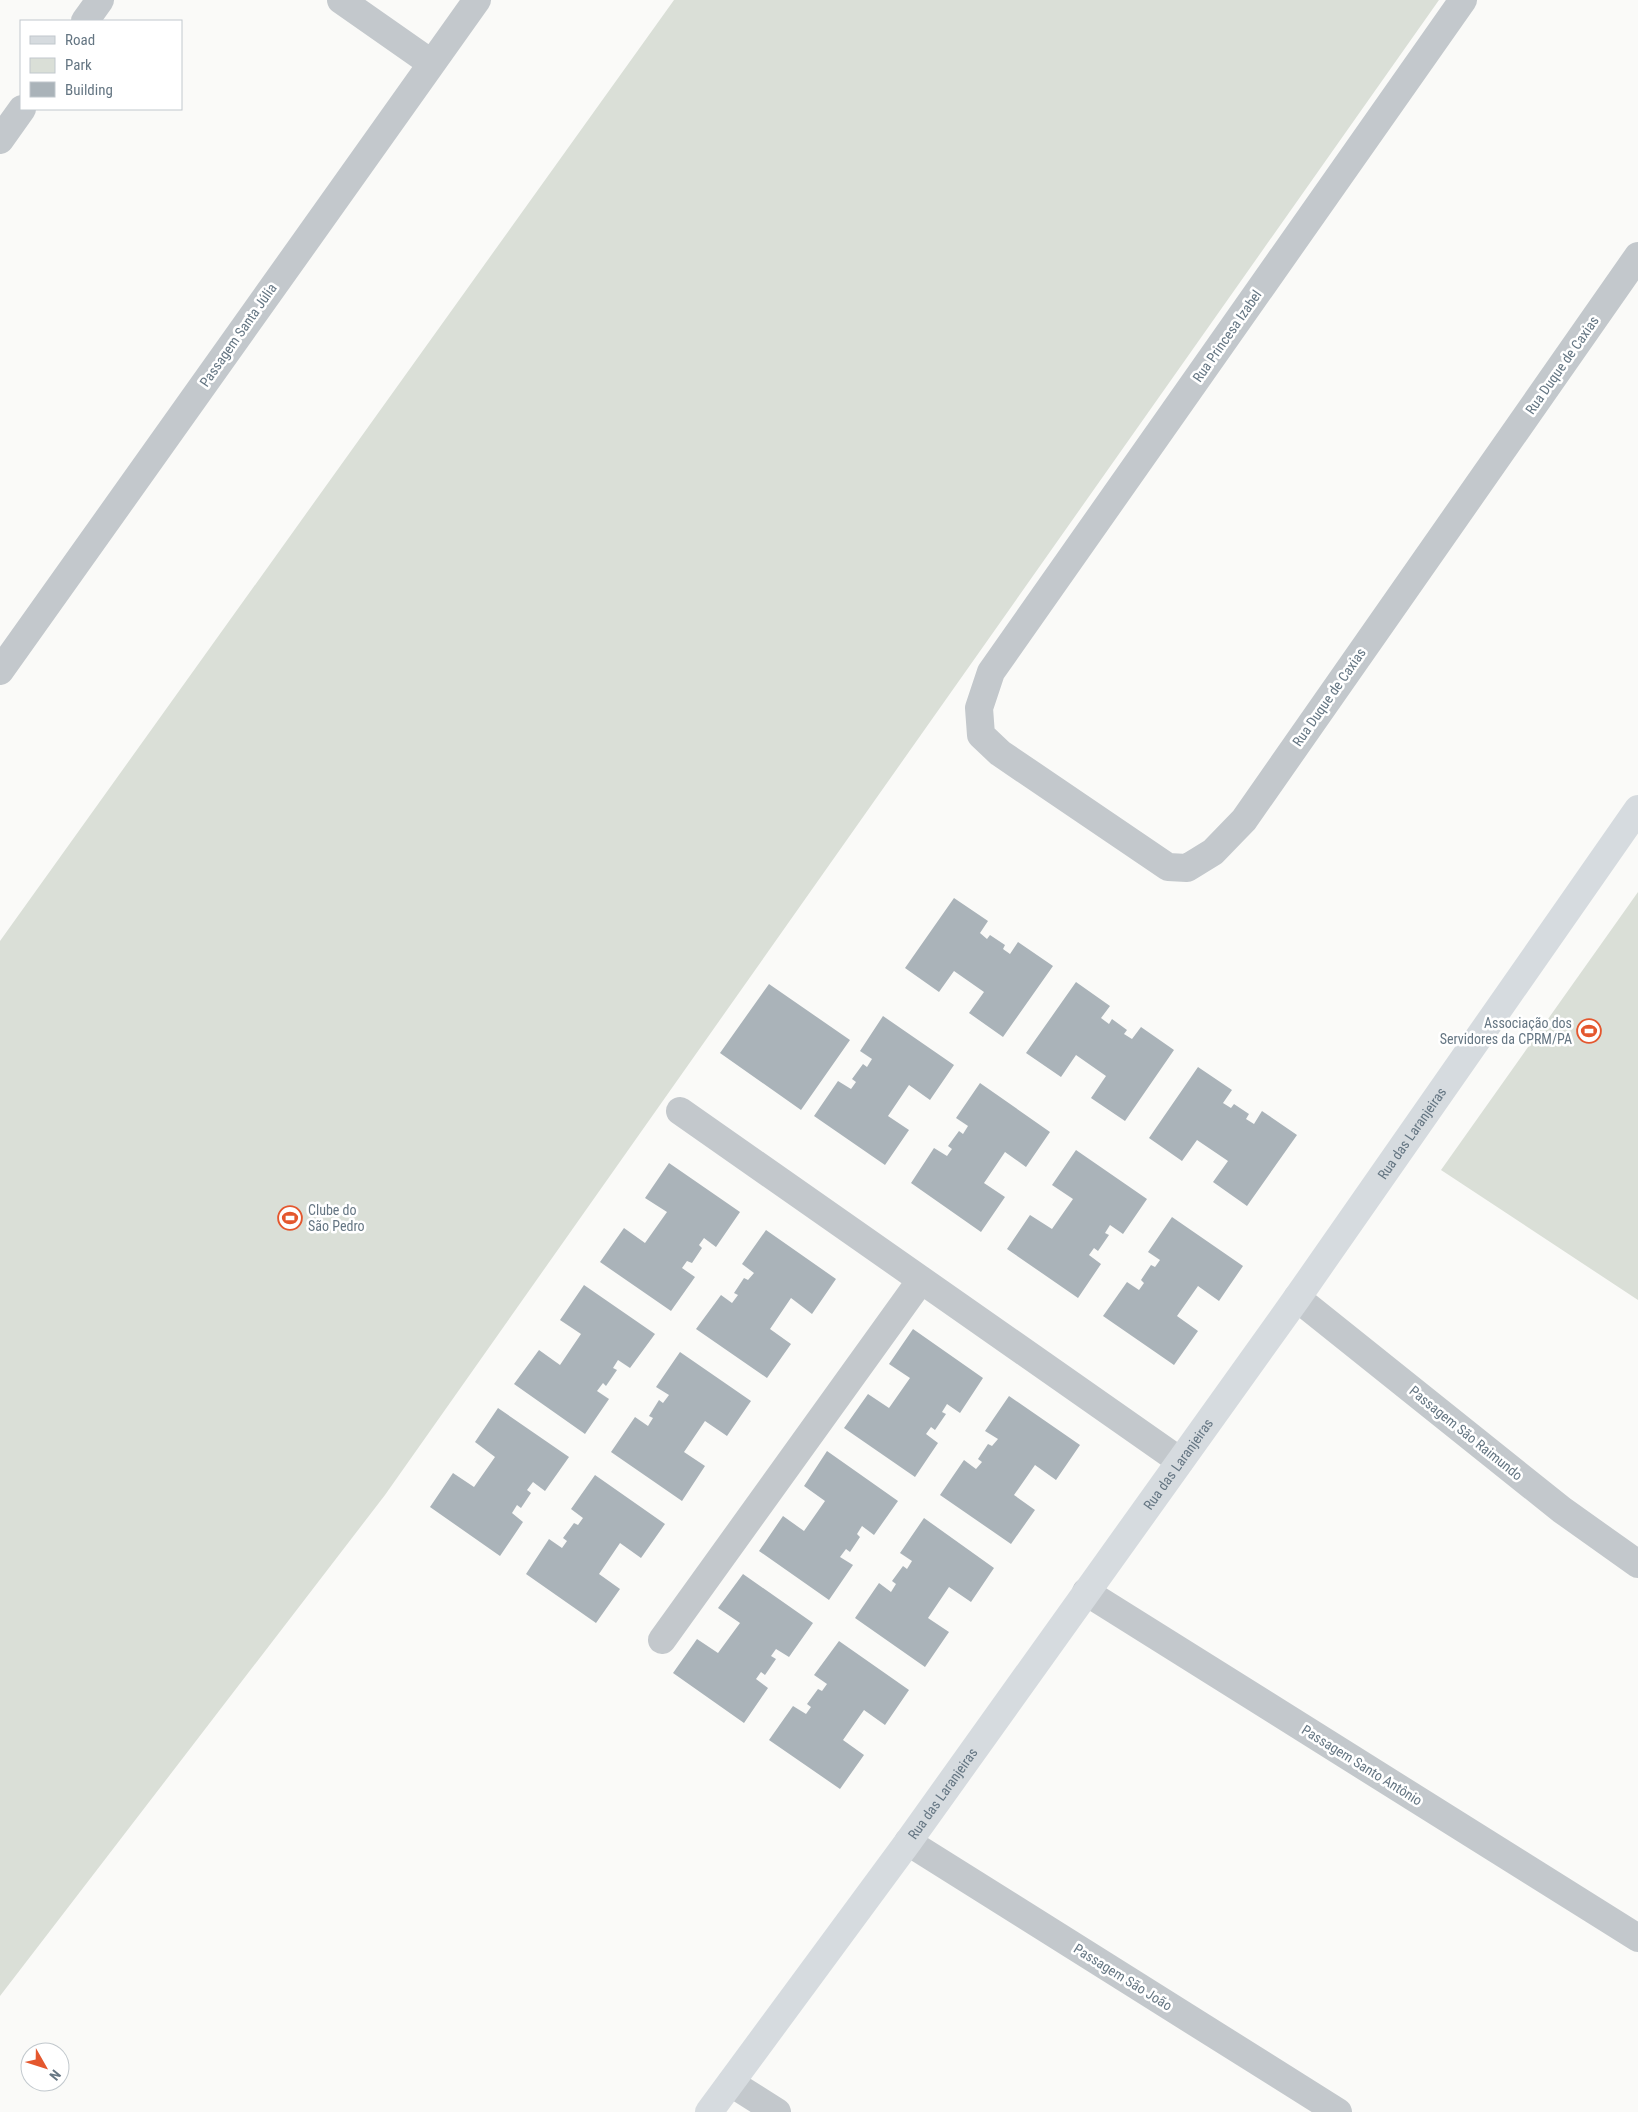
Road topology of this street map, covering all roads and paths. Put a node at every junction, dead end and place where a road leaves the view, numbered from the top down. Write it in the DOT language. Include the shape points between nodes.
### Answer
graph roads {
  1 [pos="100,0"];
  2 [pos="341,0"];
  3 [pos="477,0"];
  4 [pos="1463,0"];
  5 [pos="85,20"];
  6 [pos="431,63"];
  7 [pos="21,110"];
  8 [pos="0,140"];
  9 [pos="1638,256"];
  10 [pos="0,671"];
  11 [pos="991,672"];
  12 [pos="1638,808"];
  13 [pos="680,1111"];
  14 [pos="921,1280"];
  15 [pos="1297,1298"];
  16 [pos="1180,1461"];
  17 [pos="1638,1564"];
  18 [pos="1086,1592"];
  19 [pos="662,1640"];
  20 [pos="908,1842"];
  21 [pos="1638,1938"];
  22 [pos="731,2083"];
  23 [pos="709,2112"];
  24 [pos="776,2112"];
  25 [pos="1338,2112"];
  1 -- 5 [label="street"];
  2 -- 6 [label="street"];
  3 -- 6 [label="street, Passagem Santa Júlia"];
  4 -- 11 [label="street, Rua Princesa Izabel"];
  6 -- 10 [label="street, Passagem Santa Júlia"];
  7 -- 8 [label="street"];
  9 -- 11 [label="street, Rua Duque de Caxias" via="1244,820 1213,852 1187,868 1168,868 1000,753 982,735 979,708"];
  12 -- 15 [label="street, Rua das Laranjeiras"];
  13 -- 14 [label="street"];
  14 -- 16 [label="street"];
  14 -- 19 [label="street"];
  15 -- 16 [label="street, Rua das Laranjeiras"];
  15 -- 17 [label="street, Passagem São Raimundo" via="1562,1510"];
  16 -- 18 [label="street, Rua das Laranjeiras"];
  18 -- 20 [label="street, Rua das Laranjeiras"];
  18 -- 21 [label="street, Passagem Santo Antônio"];
  20 -- 22 [label="street, Rua das Laranjeiras"];
  20 -- 25 [label="street, Passagem São João"];
  22 -- 23 [label="street, Rua das Laranjeiras"];
  22 -- 24 [label="street"];
}
